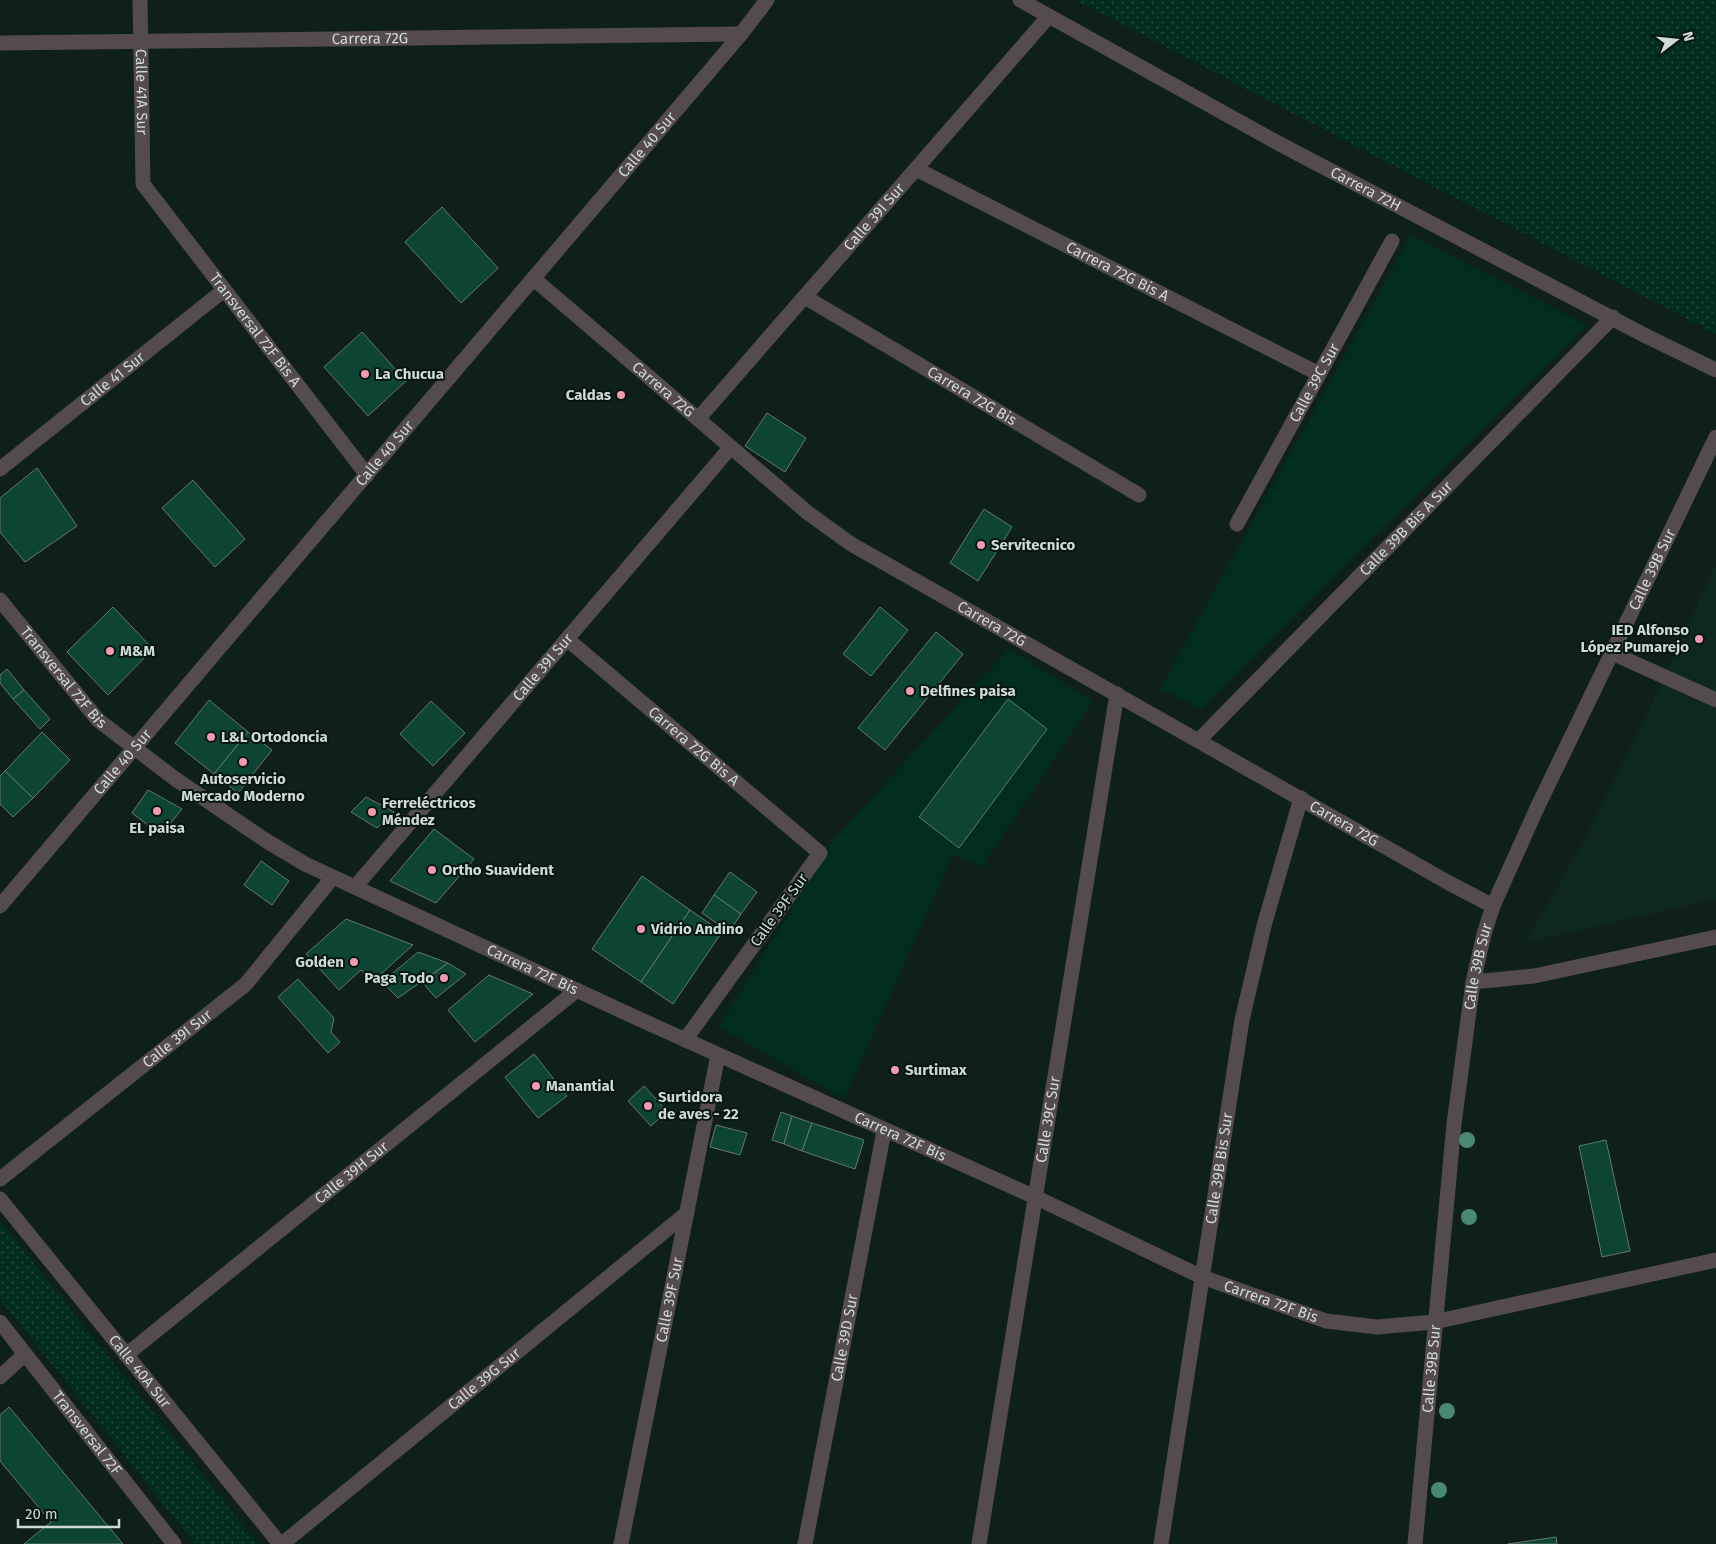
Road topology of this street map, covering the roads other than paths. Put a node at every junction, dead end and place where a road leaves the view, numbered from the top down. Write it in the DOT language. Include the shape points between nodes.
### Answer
graph roads {
  1 [pos="140,0"];
  2 [pos="767,0"];
  3 [pos="1020,0"];
  4 [pos="1049,16"];
  5 [pos="741,34"];
  6 [pos="140,41"];
  7 [pos="0,43"];
  8 [pos="916,169"];
  9 [pos="143,184"];
  10 [pos="1392,241"];
  11 [pos="534,280"];
  12 [pos="224,290"];
  13 [pos="805,297"];
  14 [pos="1612,317"];
  15 [pos="1716,370"];
  16 [pos="1319,374"];
  17 [pos="698,419"];
  18 [pos="1716,437"];
  19 [pos="731,447"];
  20 [pos="0,469"];
  21 [pos="367,475"];
  22 [pos="1139,495"];
  23 [pos="1237,524"];
  24 [pos="0,600"];
  25 [pos="567,639"];
  26 [pos="1612,653"];
  27 [pos="1117,694"];
  28 [pos="1716,700"];
  29 [pos="1199,740"];
  30 [pos="134,748"];
  31 [pos="1301,798"];
  32 [pos="820,853"];
  33 [pos="333,877"];
  34 [pos="355,887"];
  35 [pos="0,906"];
  36 [pos="1493,906"];
  37 [pos="1716,937"];
  38 [pos="1473,982"];
  39 [pos="577,990"];
  40 [pos="685,1040"];
  41 [pos="718,1055"];
  42 [pos="884,1131"];
  43 [pos="0,1179"];
  44 [pos="1035,1197"];
  45 [pos="0,1199"];
  46 [pos="687,1213"];
  47 [pos="1716,1260"];
  48 [pos="1202,1277"];
  49 [pos="0,1322"];
  50 [pos="1434,1322"];
  51 [pos="25,1354"];
  52 [pos="126,1355"];
  53 [pos="0,1377"];
  54 [pos="174,1544"];
  55 [pos="281,1544"];
  56 [pos="621,1544"];
  57 [pos="805,1544"];
  58 [pos="979,1544"];
  59 [pos="1162,1544"];
  60 [pos="1415,1544"];
  1 -- 6 [label="street, Calle 41A Sur"];
  2 -- 5 [label="street, Calle 40 Sur"];
  3 -- 4 [label="street, Carrera 72H"];
  4 -- 8 [label="street, Calle 39I Sur"];
  4 -- 14 [label="street, Carrera 72H" via="1276,142"];
  5 -- 6 [label="street, Carrera 72G"];
  5 -- 11 [label="street, Calle 40 Sur"];
  6 -- 7 [label="street, Carrera 72G"];
  6 -- 9 [label="street, Calle 41A Sur"];
  8 -- 13 [label="street, Calle 39I Sur"];
  8 -- 16 [label="street, Carrera 72G Bis A"];
  9 -- 12 [label="street, Transversal 72F Bis A"];
  10 -- 16 [label="street, Calle 39C Sur"];
  11 -- 17 [label="street, Carrera 72G"];
  11 -- 21 [label="street, Calle 40 Sur"];
  12 -- 20 [label="street, Calle 41 Sur"];
  12 -- 21 [label="street, Transversal 72F Bis A"];
  13 -- 17 [label="street, Calle 39I Sur"];
  13 -- 22 [label="street, Carrera 72G Bis"];
  14 -- 15 [label="street, Carrera 72H"];
  14 -- 29 [label="street, Calle 39B Bis A Sur"];
  16 -- 23 [label="street, Calle 39C Sur"];
  17 -- 19 [label="street, Carrera 72G"];
  18 -- 26 [label="street, Calle 39B Sur"];
  19 -- 25 [label="street, Calle 39I Sur"];
  19 -- 27 [label="street, Carrera 72G" via="808,513 852,544"];
  21 -- 30 [label="street, Calle 40 Sur"];
  24 -- 30 [label="street, Transversal 72F Bis" via="98,720"];
  25 -- 32 [label="street, Carrera 72G Bis A"];
  25 -- 34 [label="street, Calle 39I Sur"];
  26 -- 28 [label="street"];
  26 -- 36 [label="street, Calle 39B Sur"];
  27 -- 29 [label="street, Carrera 72G"];
  27 -- 44 [label="street, Calle 39C Sur"];
  29 -- 31 [label="street, Carrera 72G"];
  30 -- 33 [label="street, Carrera 72F Bis" via="265,840"];
  30 -- 35 [label="street, Calle 40 Sur"];
  31 -- 36 [label="street, Carrera 72G"];
  31 -- 48 [label="street, Calle 39B Bis Sur" via="1265,922 1242,1020"];
  32 -- 40 [label="street, Calle 39F Sur"];
  33 -- 34 [label="street, Carrera 72F Bis"];
  33 -- 43 [label="street, Calle 39I Sur" via="246,984"];
  34 -- 39 [label="street, Carrera 72F Bis"];
  36 -- 38 [label="street, Calle 39B Sur"];
  37 -- 38 [label="street" via="1534,976"];
  38 -- 50 [label="street, Calle 39B Sur" via="1454,1124"];
  39 -- 40 [label="street, Carrera 72F Bis"];
  39 -- 52 [label="street, Calle 39H Sur"];
  40 -- 41 [label="street, Carrera 72F Bis"];
  41 -- 42 [label="street, Carrera 72F Bis"];
  41 -- 46 [label="street, Calle 39F Sur"];
  42 -- 44 [label="street, Carrera 72F Bis"];
  42 -- 57 [label="street, Calle 39D Sur"];
  44 -- 48 [label="street, Carrera 72F Bis"];
  44 -- 58 [label="street, Calle 39C Sur"];
  45 -- 52 [label="street, Calle 40A Sur"];
  46 -- 55 [label="street, Calle 39G Sur"];
  46 -- 56 [label="street, Calle 39F Sur"];
  47 -- 50 [label="street, Carrera 72F Bis"];
  48 -- 50 [label="street, Carrera 72F Bis" via="1326,1321 1377,1327"];
  48 -- 59 [label="street, Calle 39B Bis Sur"];
  49 -- 51 [label="street, Transversal 72F"];
  50 -- 60 [label="street, Calle 39B Sur"];
  51 -- 53 [label="street"];
  51 -- 54 [label="street, Transversal 72F"];
  52 -- 55 [label="street, Calle 40A Sur"];
}
